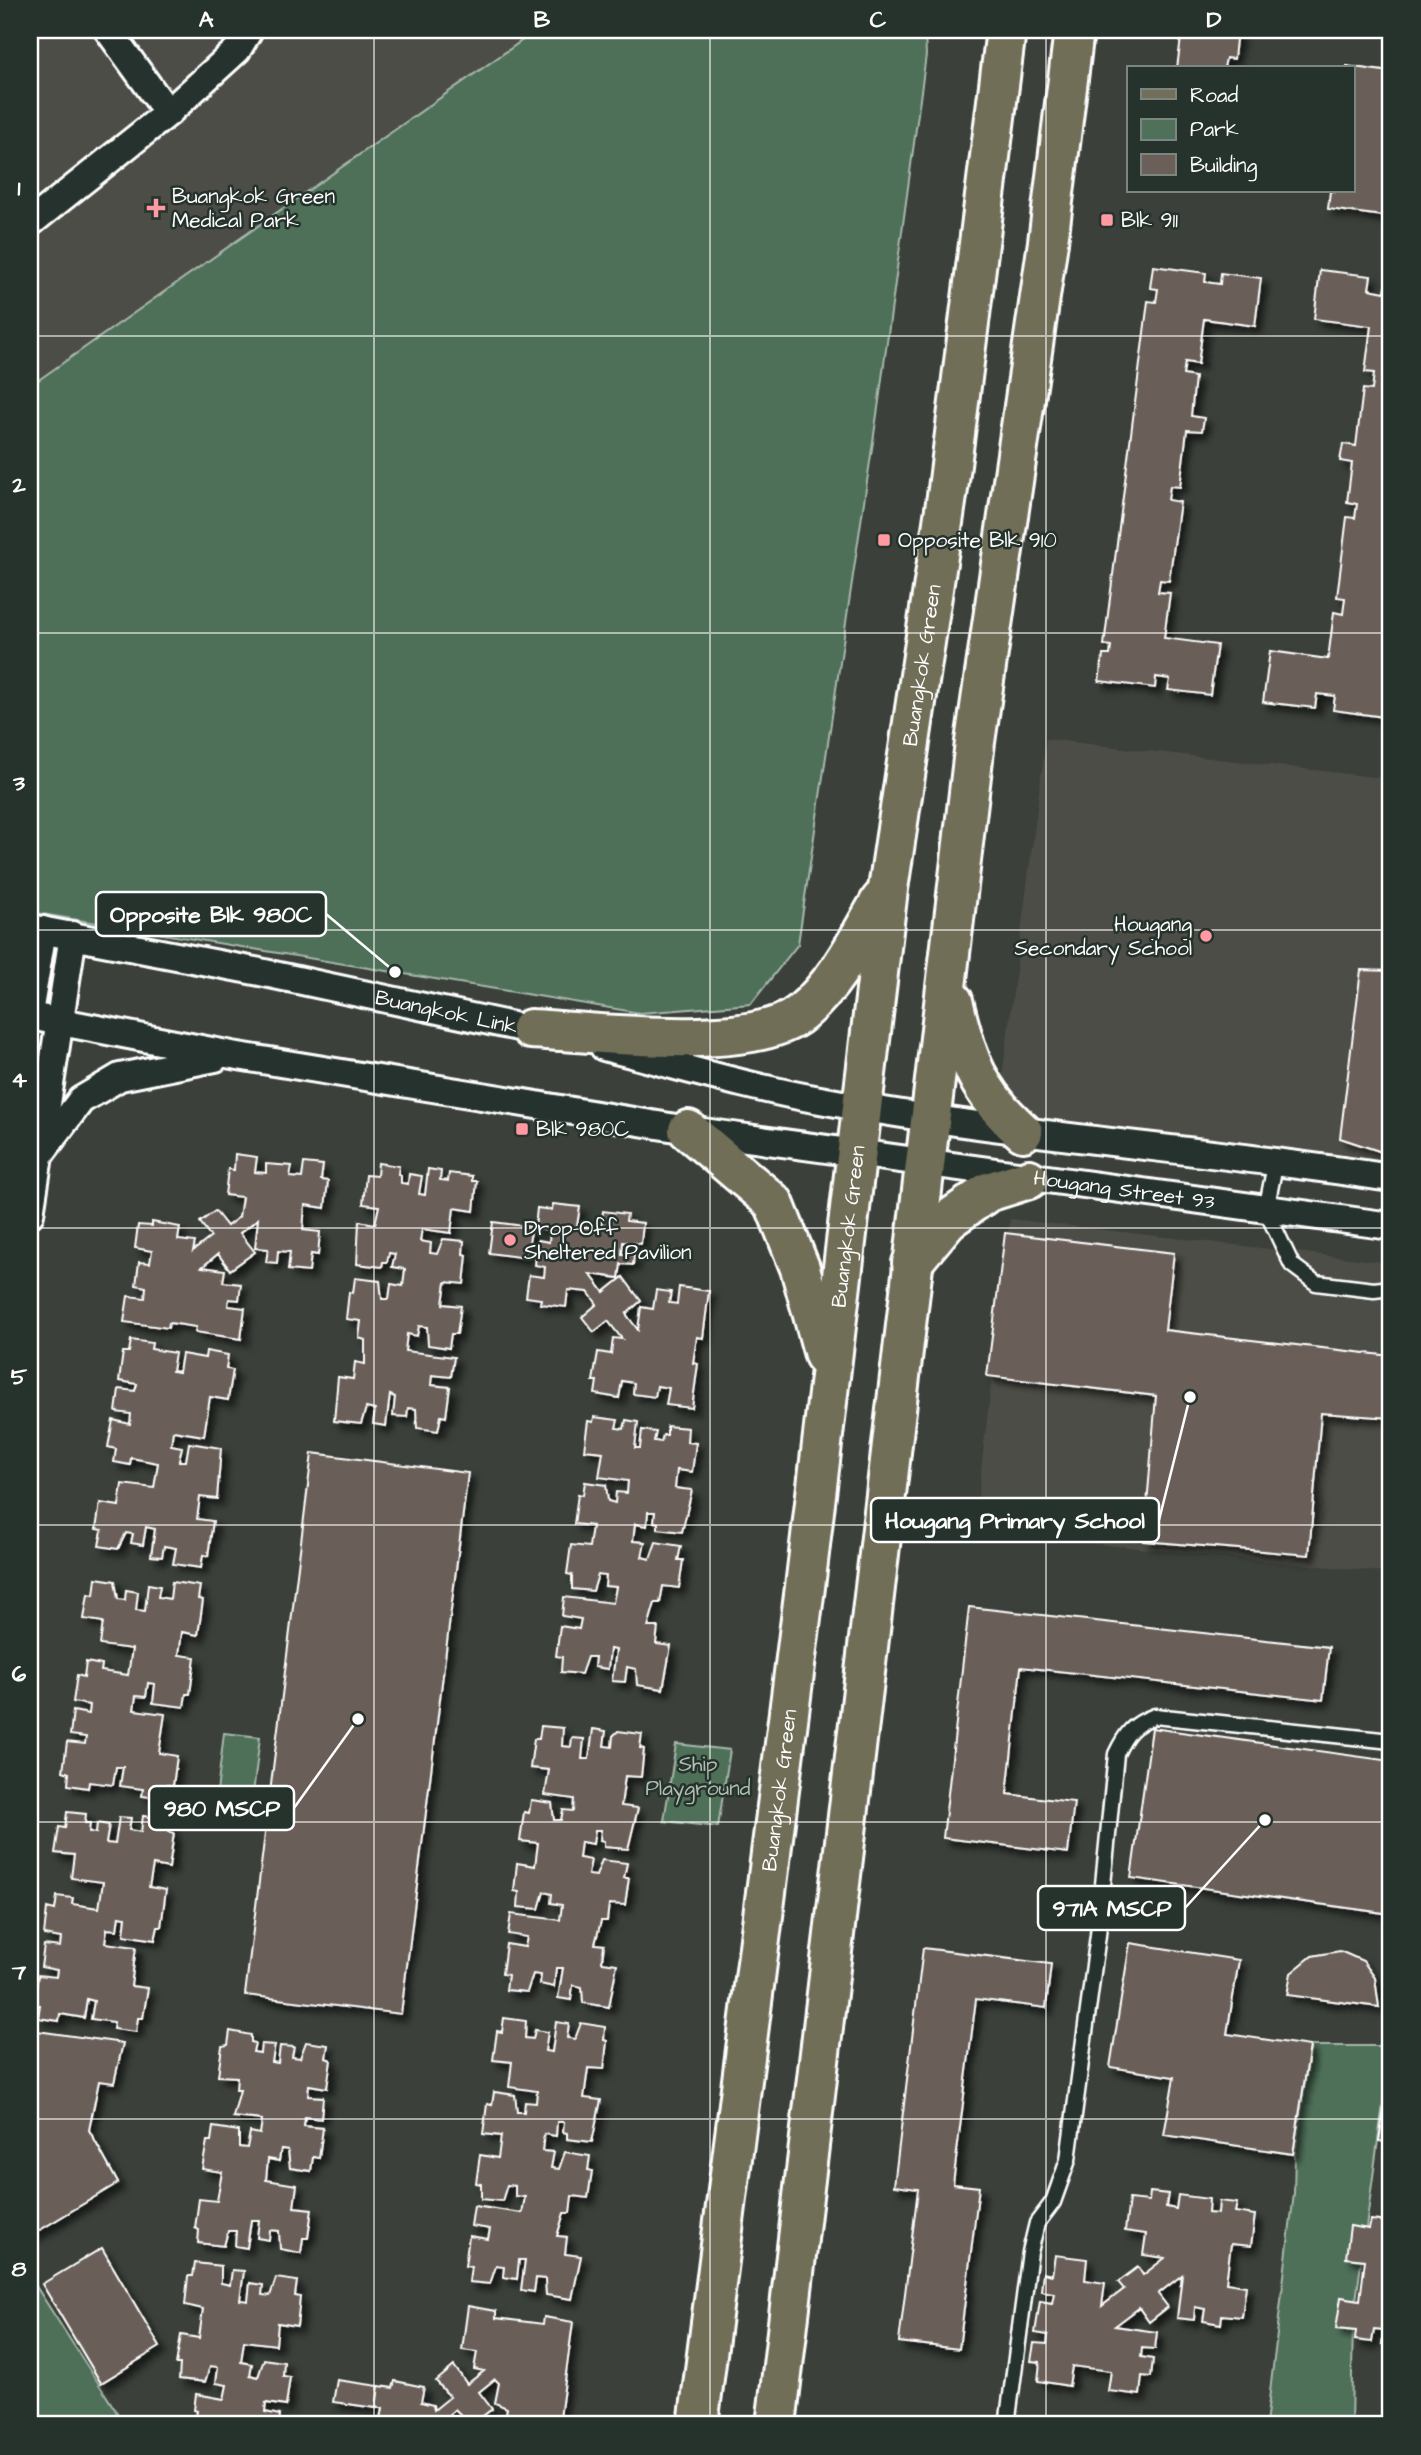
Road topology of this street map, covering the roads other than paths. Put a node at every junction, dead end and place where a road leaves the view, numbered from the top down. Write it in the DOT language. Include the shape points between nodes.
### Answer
graph roads {
  1 [pos="108,30"];
  2 [pos="249,30"];
  3 [pos="1006,30"];
  4 [pos="1074,30"];
  5 [pos="168,114"];
  6 [pos="30,223"];
  7 [pos="888,889"];
  8 [pos="36,929"];
  9 [pos="73,935"];
  10 [pos="948,979"];
  11 [pos="30,1007"];
  12 [pos="30,1016"];
  13 [pos="59,1021"];
  14 [pos="531,1029"];
  15 [pos="232,1055"];
  16 [pos="861,1107"];
  17 [pos="931,1118"];
  18 [pos="688,1130"];
  19 [pos="1023,1132"];
  20 [pos="856,1154"];
  21 [pos="37,1158"];
  22 [pos="1276,1160"];
  23 [pos="925,1164"];
  24 [pos="1391,1178"];
  25 [pos="1029,1179"];
  26 [pos="1266,1210"];
  27 [pos="30,1214"];
  28 [pos="1391,1227"];
  29 [pos="912,1263"];
  30 [pos="1391,1287"];
  31 [pos="829,1374"];
  32 [pos="1391,1741"];
  33 [pos="698,2425"];
  34 [pos="776,2425"];
  35 [pos="1007,2425"];
  1 -- 5 [label="street"];
  2 -- 5 [label="street" via="237,50"];
  3 -- 7 [label="main road, Buangkok Green" via="947,489"];
  4 -- 10 [label="main road" via="1048,242 980,702"];
  5 -- 6 [label="street"];
  7 -- 14 [label="main road" via="836,976 800,1015 760,1030 716,1037"];
  7 -- 16 [label="main road, Buangkok Green"];
  8 -- 9 [label="street, Buangkok Link"];
  8 -- 11 [label="street"];
  9 -- 13 [label="street"];
  9 -- 14 [label="street, Buangkok Link"];
  10 -- 17 [label="main road"];
  10 -- 19 [label="main road" via="963,1042 979,1082 998,1111"];
  12 -- 13 [label="street"];
  13 -- 15 [label="street"];
  13 -- 21 [label="street"];
  14 -- 16 [label="street, Buangkok Link"];
  15 -- 18 [label="street"];
  15 -- 21 [label="street" via="120,1077 81,1100"];
  16 -- 17 [label="street"];
  16 -- 20 [label="main road, Buangkok Green"];
  17 -- 19 [label="street"];
  17 -- 23 [label="main road"];
  18 -- 20 [label="street"];
  18 -- 31 [label="main road" via="774,1203 800,1268"];
  19 -- 22 [label="street"];
  20 -- 23 [label="street, Hougang Street 93"];
  20 -- 31 [label="main road, Buangkok Green"];
  21 -- 27 [label="street"];
  22 -- 24 [label="street"];
  22 -- 26 [label="lane"];
  23 -- 25 [label="street, Hougang Street 93"];
  23 -- 29 [label="main road"];
  25 -- 26 [label="street, Hougang Street 93"];
  25 -- 29 [label="main road" via="988,1192 948,1220"];
  26 -- 28 [label="street, Hougang Street 93"];
  26 -- 30 [label="lane" via="1292,1265 1316,1283 1374,1290"];
  29 -- 34 [label="main road"];
  31 -- 33 [label="main road, Buangkok Green"];
  32 -- 35 [label="lane" via="1155,1716 1137,1723 1126,1734 1116,1754 1068,2160 1053,2202 1037,2223 1030,2252"];
}
